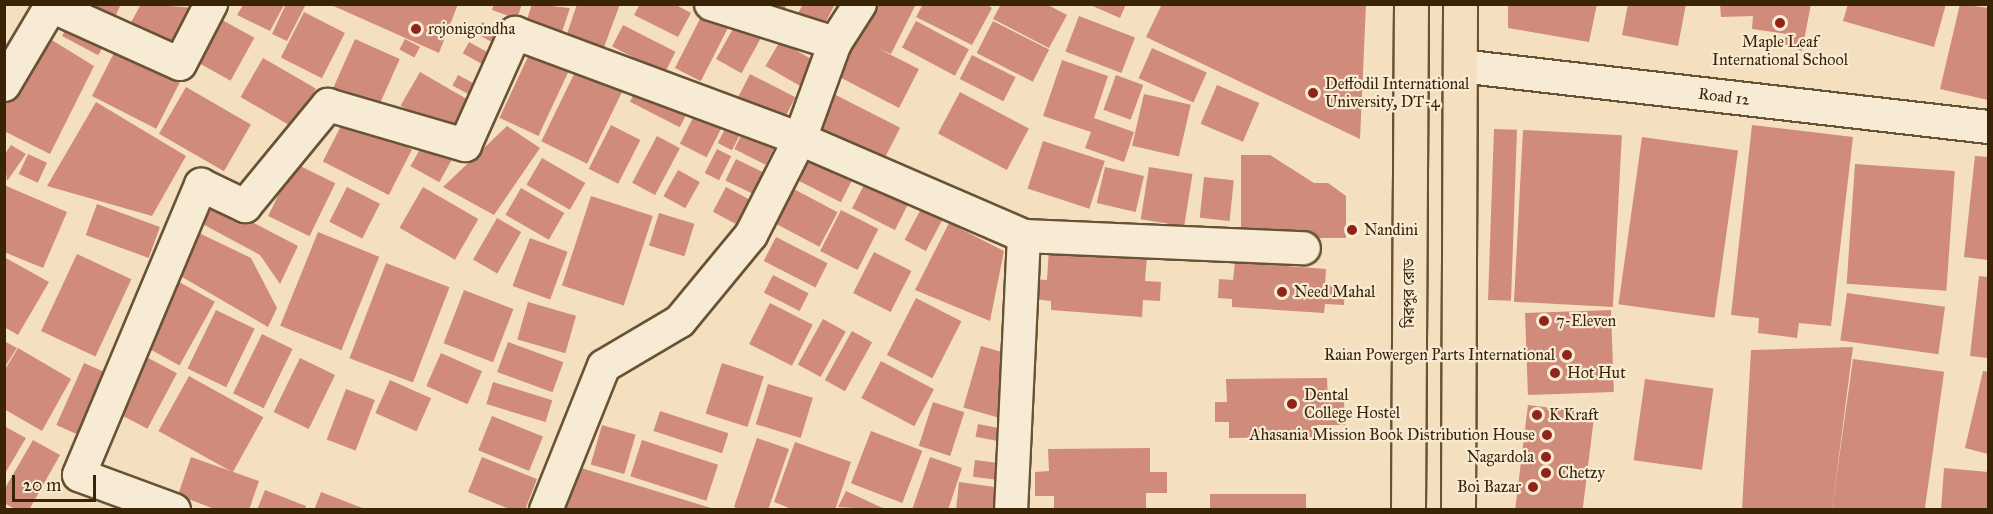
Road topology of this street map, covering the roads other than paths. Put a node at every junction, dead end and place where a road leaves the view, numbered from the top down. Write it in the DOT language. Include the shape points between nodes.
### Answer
graph roads {
  1 [pos="211,4"];
  2 [pos="711,4"];
  3 [pos="860,4"];
  4 [pos="1412,4"];
  5 [pos="1460,4"];
  6 [pos="52,5"];
  7 [pos="835,43"];
  8 [pos="1460,66"];
  9 [pos="4,85"];
  10 [pos="1989,127"];
  11 [pos="800,139"];
  12 [pos="1024,236"];
  13 [pos="1304,248"];
  14 [pos="174,510"];
  15 [pos="546,510"];
  16 [pos="1011,510"];
  17 [pos="1408,510"];
  18 [pos="1458,510"];
  1 -- 6 [label="street" via="180,64"];
  2 -- 7 [label="street"];
  3 -- 7 [label="street"];
  4 -- 17 [label="highway, মিরপুর রোড"];
  5 -- 8 [label="highway"];
  6 -- 9 [label="street"];
  7 -- 11 [label="street"];
  8 -- 10 [label="street, Road 12"];
  8 -- 18 [label="highway"];
  11 -- 12 [label="street"];
  11 -- 14 [label="street" via="515,33 465,145 328,105 245,206 201,185 79,475"];
  11 -- 15 [label="street" via="751,235 680,321 604,366"];
  12 -- 13 [label="street"];
  12 -- 16 [label="street"];
}
